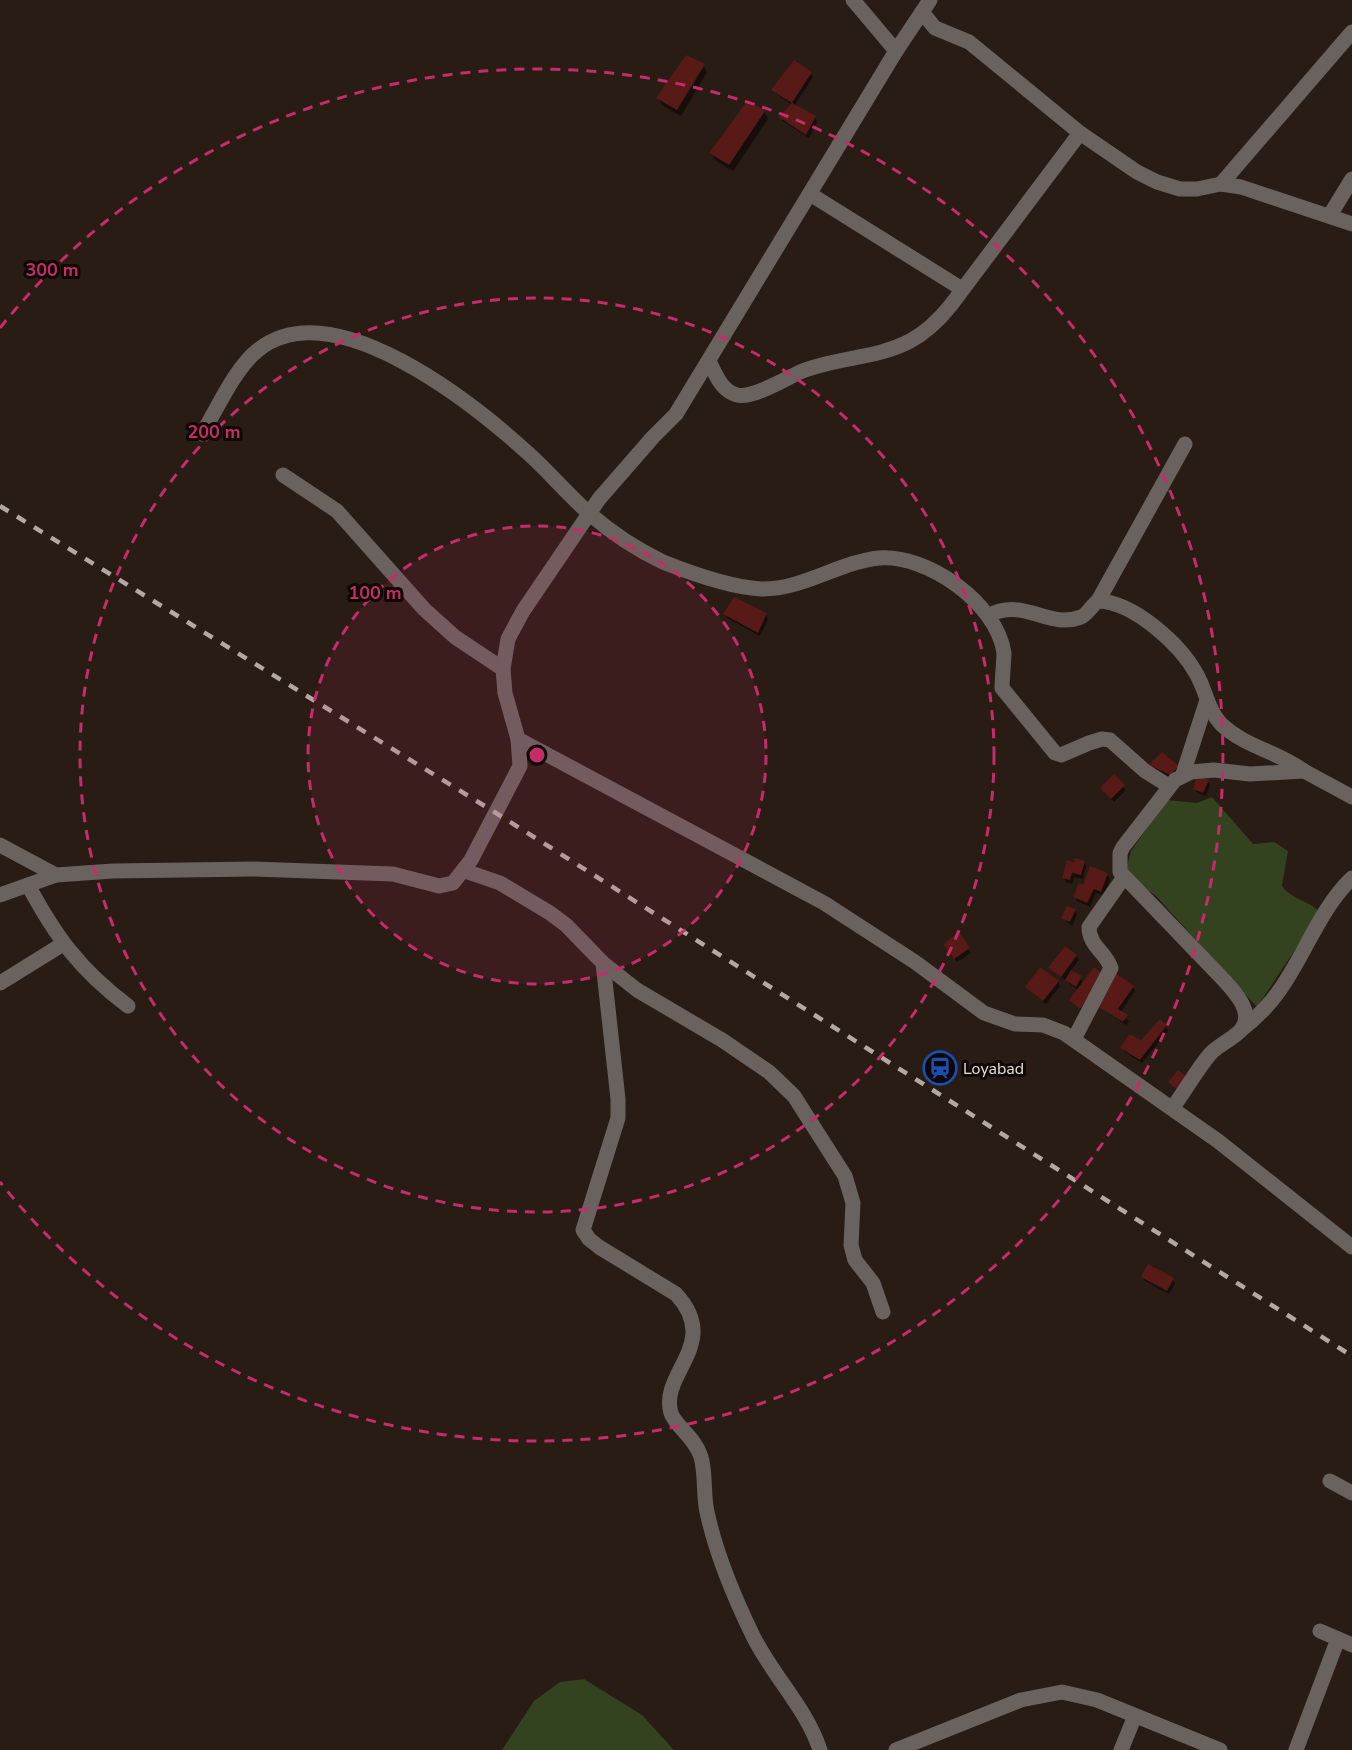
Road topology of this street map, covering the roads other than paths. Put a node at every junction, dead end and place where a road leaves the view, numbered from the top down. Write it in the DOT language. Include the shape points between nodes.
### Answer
graph roads {
  1 [pos="853,0"];
  2 [pos="926,6"];
  3 [pos="1352,32"];
  4 [pos="896,51"];
  5 [pos="1080,133"];
  6 [pos="1352,179"];
  7 [pos="1221,184"];
  8 [pos="810,194"];
  9 [pos="1330,215"];
  10 [pos="1352,224"];
  11 [pos="963,289"];
  12 [pos="709,361"];
  13 [pos="202,434"];
  14 [pos="1185,444"];
  15 [pos="283,475"];
  16 [pos="590,514"];
  17 [pos="1098,601"];
  18 [pos="988,616"];
  19 [pos="503,669"];
  20 [pos="1207,700"];
  21 [pos="518,739"];
  22 [pos="1304,771"];
  23 [pos="1184,774"];
  24 [pos="1169,786"];
  25 [pos="1352,797"];
  26 [pos="0,845"];
  27 [pos="465,871"];
  28 [pos="56,875"];
  29 [pos="1124,877"];
  30 [pos="1352,878"];
  31 [pos="28,885"];
  32 [pos="0,896"];
  33 [pos="63,944"];
  34 [pos="603,963"];
  35 [pos="0,983"];
  36 [pos="128,1006"];
  37 [pos="1240,1031"];
  38 [pos="1074,1039"];
  39 [pos="1173,1107"];
  40 [pos="1352,1247"];
  41 [pos="883,1312"];
  42 [pos="1330,1481"];
  43 [pos="1352,1493"];
  44 [pos="1320,1631"];
  45 [pos="1345,1642"];
  46 [pos="1135,1716"];
  47 [pos="820,1750"];
  48 [pos="896,1750"];
  49 [pos="1121,1750"];
  50 [pos="1220,1750"];
  51 [pos="1296,1750"];
  1 -- 4 [label="street"];
  2 -- 4 [label="street"];
  2 -- 5 [label="street" via="935,28 969,42"];
  3 -- 7 [label="street"];
  4 -- 8 [label="street"];
  5 -- 7 [label="street" via="1157,182 1180,189"];
  5 -- 11 [label="street"];
  6 -- 9 [label="street"];
  7 -- 9 [label="street" via="1251,189"];
  8 -- 11 [label="street"];
  8 -- 12 [label="street"];
  9 -- 10 [label="street"];
  11 -- 12 [label="street" via="936,322 908,342 868,356 816,367 749,395 738,396 728,391"];
  12 -- 16 [label="street" via="676,414 652,437"];
  13 -- 16 [label="street" via="245,364 258,350 278,338 304,332 344,338 396,357 453,393 530,454"];
  14 -- 17 [label="street"];
  15 -- 19 [label="street" via="337,511 424,609 455,637"];
  16 -- 18 [label="street" via="655,558 743,586 776,588 868,560 908,561 924,566 961,589"];
  16 -- 19 [label="street" via="523,611 508,639"];
  17 -- 18 [label="street" via="1082,617 1051,618 1014,608"];
  17 -- 20 [label="street" via="1117,605 1170,639 1191,663"];
  18 -- 24 [label="street" via="1003,650 1002,688 1055,753 1061,755 1102,739 1110,740"];
  19 -- 21 [label="street"];
  20 -- 22 [label="street" via="1213,715 1237,737 1276,753"];
  20 -- 23 [label="street"];
  21 -- 27 [label="street" via="520,766"];
  21 -- 38 [label="street" via="824,903 984,1012 1015,1024 1043,1025"];
  22 -- 23 [label="street" via="1250,774 1202,770"];
  22 -- 25 [label="street"];
  23 -- 24 [label="street"];
  24 -- 29 [label="street" via="1123,847 1119,866"];
  26 -- 28 [label="street"];
  27 -- 28 [label="street" via="453,883 440,886 393,874 266,869"];
  27 -- 34 [label="street" via="500,883 550,913"];
  28 -- 31 [label="street"];
  29 -- 37 [label="street" via="1237,995 1245,1015"];
  29 -- 38 [label="street" via="1089,927 1094,946 1110,968"];
  30 -- 37 [label="street" via="1319,920 1280,990 1259,1016"];
  31 -- 32 [label="street"];
  31 -- 33 [label="street"];
  33 -- 35 [label="street"];
  33 -- 36 [label="street"];
  34 -- 41 [label="street" via="637,990 760,1066 794,1096 845,1176 853,1203 855,1260 873,1283"];
  34 -- 47 [label="street" via="618,1118 584,1230 599,1247 676,1294 686,1306 694,1335 669,1402 672,1416 692,1438 701,1458 716,1546 754,1637 809,1725"];
  37 -- 39 [label="street" via="1210,1055"];
  38 -- 39 [label="street"];
  39 -- 40 [label="street"];
  42 -- 43 [label="street"];
  44 -- 45 [label="street"];
  45 -- 51 [label="street"];
  46 -- 48 [label="street" via="1097,1700 1062,1692 1042,1694"];
  46 -- 49 [label="street"];
  46 -- 50 [label="street"];
}
